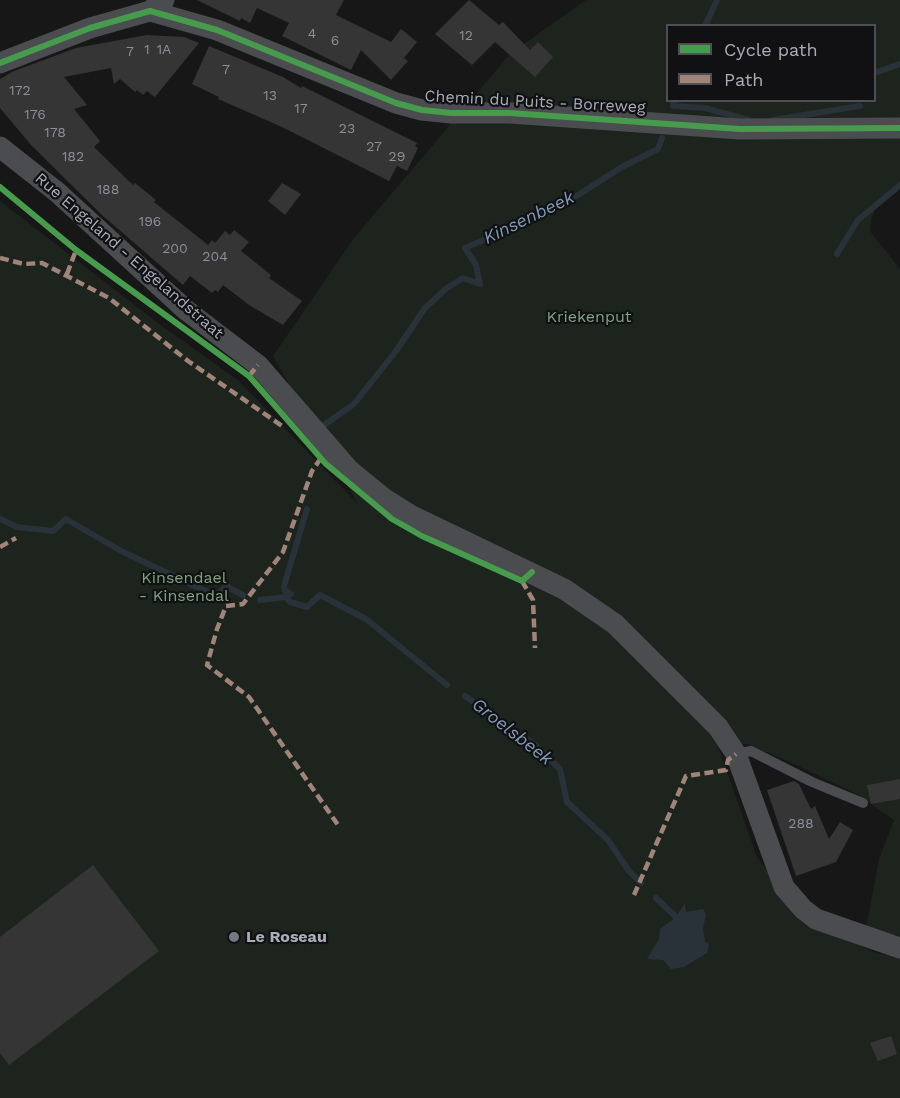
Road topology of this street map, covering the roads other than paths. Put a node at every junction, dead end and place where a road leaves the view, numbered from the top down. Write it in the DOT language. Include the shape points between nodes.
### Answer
graph roads {
  1 [pos="157,6"];
  2 [pos="0,63"];
  3 [pos="900,128"];
  4 [pos="0,147"];
  5 [pos="736,754"];
  6 [pos="863,803"];
  7 [pos="900,948"];
  1 -- 2 [label="street"];
  1 -- 3 [label="street, Chemin du Puits - Borreweg" via="396,104 422,110 740,129"];
  4 -- 5 [label="street, Rue Engeland - Engelandstraat" via="57,192 186,310 258,365 349,470 411,516 532,572 591,606 673,681 718,727"];
  5 -- 6 [label="lane" via="751,751"];
  5 -- 7 [label="street, Rue Engeland - Engelandstraat" via="784,887 816,919"];
}
